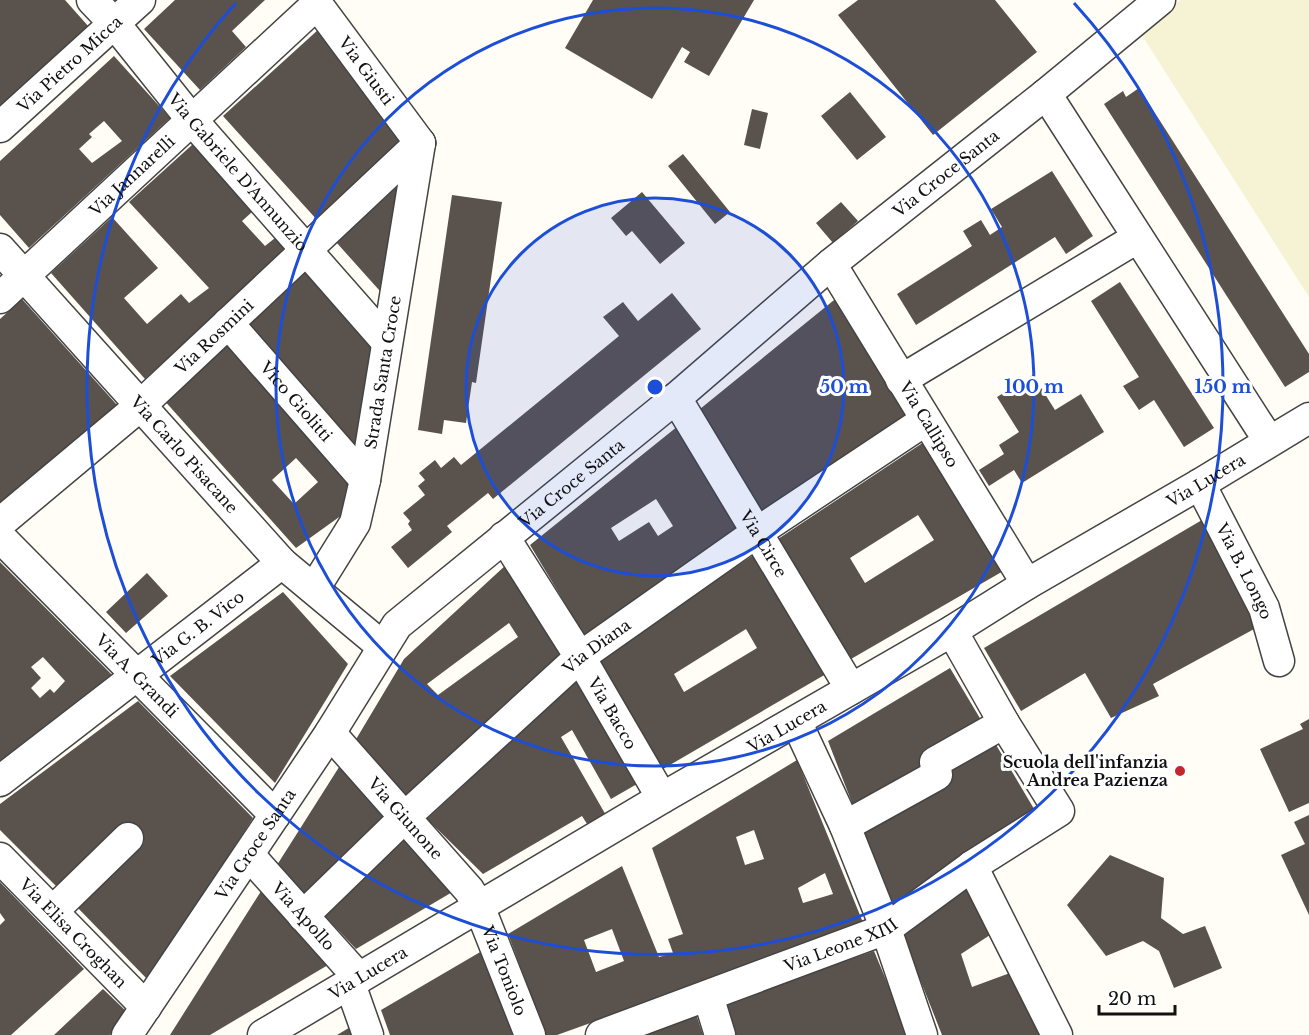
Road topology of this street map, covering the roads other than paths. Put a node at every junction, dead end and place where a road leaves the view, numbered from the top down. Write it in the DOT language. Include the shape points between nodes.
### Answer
graph roads {
  1 [pos="92,0"];
  2 [pos="140,0"];
  3 [pos="1160,0"];
  4 [pos="315,2"];
  5 [pos="114,24"];
  6 [pos="1046,94"];
  7 [pos="191,119"];
  8 [pos="0,127"];
  9 [pos="420,143"];
  10 [pos="1137,238"];
  11 [pos="0,249"];
  12 [pos="305,250"];
  13 [pos="831,264"];
  14 [pos="24,277"];
  15 [pos="0,298"];
  16 [pos="228,323"];
  17 [pos="387,342"];
  18 [pos="901,380"];
  19 [pos="676,398"];
  20 [pos="141,405"];
  21 [pos="1309,418"];
  22 [pos="926,420"];
  23 [pos="1269,441"];
  24 [pos="365,480"];
  25 [pos="1200,484"];
  26 [pos="0,524"];
  27 [pos="756,533"];
  28 [pos="0,537"];
  29 [pos="504,537"];
  30 [pos="282,563"];
  31 [pos="1027,584"];
  32 [pos="314,589"];
  33 [pos="952,631"];
  34 [pos="383,647"];
  35 [pos="580,657"];
  36 [pos="1279,661"];
  37 [pos="138,675"];
  38 [pos="851,689"];
  39 [pos="796,721"];
  40 [pos="1004,723"];
  41 [pos="330,733"];
  42 [pos="0,781"];
  43 [pos="662,798"];
  44 [pos="275,815"];
  45 [pos="405,817"];
  46 [pos="845,826"];
  47 [pos="129,838"];
  48 [pos="249,855"];
  49 [pos="0,858"];
  50 [pos="972,866"];
  51 [pos="480,906"];
  52 [pos="53,912"];
  53 [pos="303,916"];
  54 [pos="886,929"];
  55 [pos="355,981"];
  56 [pos="708,996"];
  57 [pos="146,1007"];
  58 [pos="128,1035"];
  59 [pos="263,1035"];
  60 [pos="368,1035"];
  61 [pos="530,1035"];
  62 [pos="601,1035"];
  63 [pos="720,1035"];
  64 [pos="922,1035"];
  65 [pos="1057,1035"];
  1 -- 5 [label="street, Via Gabriele D'Annunzio"];
  2 -- 5 [label="street, Via Pietro Micca"];
  3 -- 6 [label="street, Via Croce Santa"];
  4 -- 7 [label="street, Via Jannarelli"];
  4 -- 9 [label="street, Via Giusti"];
  5 -- 7 [label="street, Via Gabriele D'Annunzio"];
  5 -- 8 [label="street, Via Pietro Micca"];
  6 -- 10 [label="street"];
  6 -- 13 [label="street, Via Croce Santa"];
  7 -- 12 [label="street, Via Gabriele D'Annunzio"];
  7 -- 14 [label="street, Via Jannarelli"];
  9 -- 12 [label="street, Via Rosmini"];
  9 -- 17 [label="street, Strada Santa Croce"];
  10 -- 18 [label="street"];
  10 -- 23 [label="street"];
  11 -- 14 [label="street, Via Carlo Pisacane"];
  12 -- 16 [label="street, Via Rosmini"];
  12 -- 17 [label="street, Via Gabriele D'Annunzio"];
  13 -- 18 [label="street, Via Callipso"];
  13 -- 19 [label="street, Via Croce Santa"];
  14 -- 15 [label="street, Via Jannarelli"];
  14 -- 20 [label="street, Via Carlo Pisacane"];
  16 -- 20 [label="street, Via Rosmini"];
  16 -- 24 [label="street, Vico Giolitti"];
  17 -- 24 [label="street, Strada Santa Croce"];
  18 -- 22 [label="street, Via Callipso"];
  19 -- 27 [label="street, Via Circe"];
  19 -- 29 [label="street, Via Croce Santa"];
  20 -- 26 [label="street, Via Rosmini"];
  20 -- 30 [label="street, Via Carlo Pisacane"];
  21 -- 23 [label="street, Via Lucera"];
  22 -- 27 [label="street, Via Diana"];
  22 -- 31 [label="street, Via Callipso"];
  23 -- 25 [label="street, Via Lucera"];
  24 -- 32 [label="street, Strada Santa Croce" via="355,523"];
  25 -- 31 [label="street, Via Lucera"];
  25 -- 36 [label="street, Via B. Longo" via="1264,608"];
  27 -- 35 [label="street, Via Diana"];
  27 -- 38 [label="street, Via Circe"];
  28 -- 37 [label="street, Via A. Grandi"];
  29 -- 34 [label="street, Via Croce Santa" via="398,625"];
  29 -- 35 [label="street, Via Bacco"];
  30 -- 32 [label="street, Via Carlo Pisacane"];
  30 -- 37 [label="street, Via G. B. Vico"];
  31 -- 33 [label="street, Via Lucera"];
  32 -- 34 [label="street, Via Carlo Pisacane"];
  33 -- 38 [label="street, Via Lucera"];
  33 -- 40 [label="street"];
  34 -- 41 [label="street, Via Croce Santa"];
  35 -- 43 [label="street, Via Bacco"];
  35 -- 45 [label="street, Via Diana"];
  37 -- 42 [label="street, Via G. B. Vico"];
  37 -- 44 [label="street, Via A. Grandi"];
  38 -- 39 [label="street, Via Lucera"];
  39 -- 43 [label="street, Via Lucera"];
  39 -- 46 [label="street"];
  40 -- 46 [label="street" via="935,762 937,775"];
  40 -- 50 [label="street, Via Leone XIII" via="1059,811"];
  41 -- 44 [label="street, Via Croce Santa"];
  41 -- 45 [label="street, Via Giunone"];
  43 -- 51 [label="street, Via Lucera"];
  44 -- 48 [label="street, Via Croce Santa"];
  45 -- 51 [label="street, Via Giunone"];
  45 -- 53 [label="street, Via Diana"];
  46 -- 54 [label="street"];
  47 -- 52 [label="street"];
  48 -- 53 [label="street, Via Apollo"];
  48 -- 57 [label="street, Via Croce Santa"];
  49 -- 52 [label="street, Via Elisa Croghan"];
  50 -- 54 [label="street, Via Leone XIII"];
  50 -- 65 [label="street"];
  51 -- 55 [label="street, Via Lucera"];
  51 -- 61 [label="street, Via Toniolo"];
  52 -- 57 [label="street, Via Elisa Croghan"];
  53 -- 55 [label="street, Via Apollo"];
  54 -- 56 [label="street, Via Leone XIII"];
  54 -- 64 [label="street"];
  55 -- 59 [label="street, Via Lucera"];
  55 -- 60 [label="street"];
  56 -- 62 [label="street, Via Leone XIII"];
  56 -- 63 [label="street"];
  57 -- 58 [label="street, Via Croce Santa"];
}
